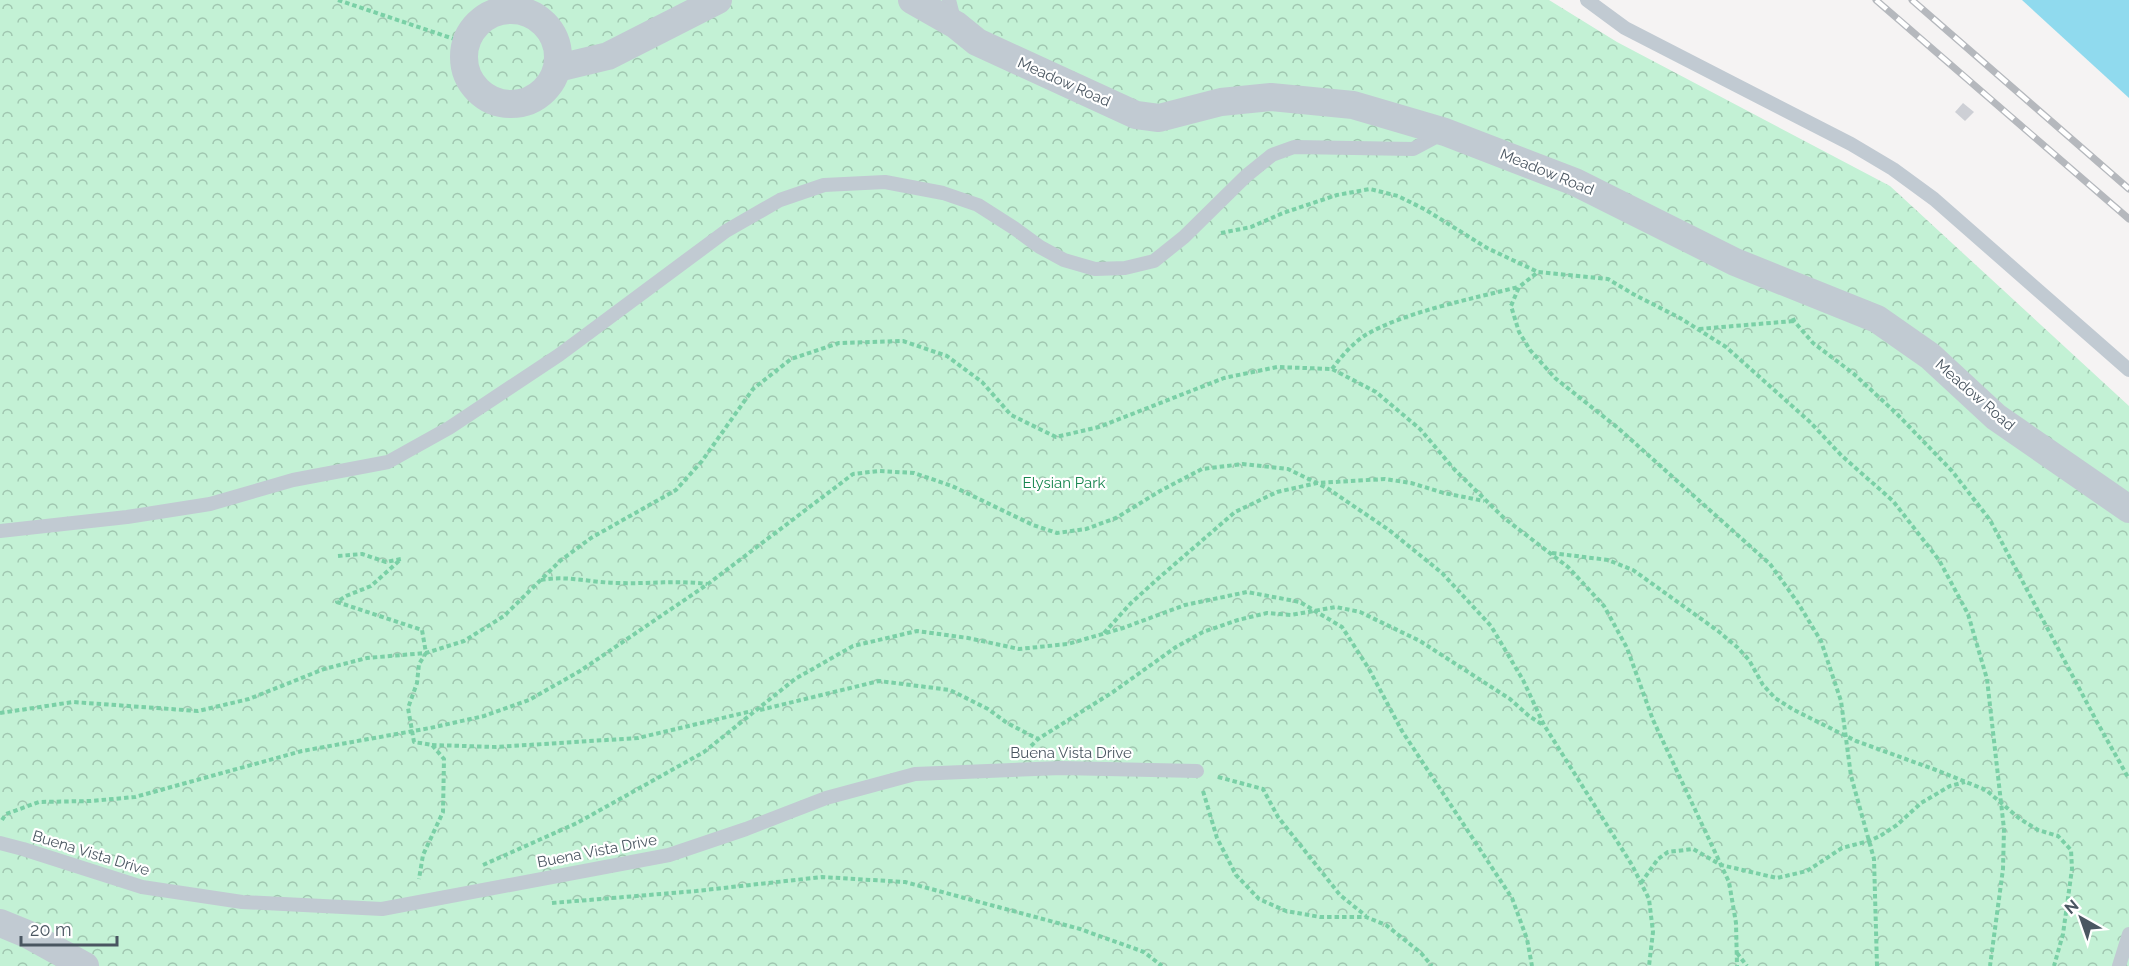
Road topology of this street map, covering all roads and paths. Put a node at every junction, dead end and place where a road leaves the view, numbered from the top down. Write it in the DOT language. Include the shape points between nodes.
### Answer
graph roads {
  1 [pos="338,0"];
  2 [pos="718,0"];
  3 [pos="912,0"];
  4 [pos="1587,0"];
  5 [pos="952,12"];
  6 [pos="466,43"];
  7 [pos="558,68"];
  8 [pos="1445,132"];
  9 [pos="1184,237"];
  10 [pos="1538,272"];
  11 [pos="1791,284"];
  12 [pos="1519,287"];
  13 [pos="1794,321"];
  14 [pos="1697,329"];
  15 [pos="1332,369"];
  16 [pos="2129,370"];
  17 [pos="1317,483"];
  18 [pos="1488,502"];
  19 [pos="2129,509"];
  20 [pos="0,531"];
  21 [pos="1550,553"];
  22 [pos="338,556"];
  23 [pos="539,581"];
  24 [pos="708,584"];
  25 [pos="1314,610"];
  26 [pos="1104,634"];
  27 [pos="426,653"];
  28 [pos="756,711"];
  29 [pos="0,713"];
  30 [pos="1544,725"];
  31 [pos="411,732"];
  32 [pos="1845,734"];
  33 [pos="1038,740"];
  34 [pos="432,745"];
  35 [pos="1006,770"];
  36 [pos="1197,771"];
  37 [pos="2129,779"];
  38 [pos="1966,782"];
  39 [pos="2001,805"];
  40 [pos="0,823"];
  41 [pos="1869,841"];
  42 [pos="0,843"];
  43 [pos="1721,865"];
  44 [pos="479,866"];
  45 [pos="1641,883"];
  46 [pos="417,884"];
  47 [pos="545,904"];
  48 [pos="1366,917"];
  49 [pos="0,923"];
  50 [pos="2129,934"];
  51 [pos="1737,952"];
  52 [pos="85,966"];
  53 [pos="1162,966"];
  54 [pos="1432,966"];
  55 [pos="1532,966"];
  56 [pos="1649,966"];
  57 [pos="1737,966"];
  58 [pos="1747,966"];
  59 [pos="1877,966"];
  60 [pos="1990,966"];
  61 [pos="2054,966"];
  62 [pos="2119,966"];
  1 -- 6 [label="path"];
  2 -- 7 [label="street" via="608,56"];
  3 -- 5 [label="street, Meadow Road"];
  4 -- 16 [label="lane" via="1626,28 1851,144 1893,170 1942,207"];
  5 -- 8 [label="street, Meadow Road" via="977,42 1136,115 1159,118 1221,102 1271,97 1353,105"];
  6 -- 7 [label="street" via="473,28 500,10 532,14 554,36"];
  6 -- 7 [label="street" via="466,73 473,86 498,103 514,105 529,101 552,82"];
  8 -- 9 [label="lane" via="1413,148 1294,147 1272,155"];
  8 -- 11 [label="street, Meadow Road" via="1575,182 1735,262"];
  9 -- 10 [label="path" via="1228,233 1337,195 1370,189 1417,205 1487,248"];
  9 -- 20 [label="lane" via="1154,261 1125,268 1095,269 1065,260 978,205 943,193 885,182 824,185 780,200 726,231 559,355 449,428 388,462 293,480 210,504"];
  10 -- 12 [label="path"];
  10 -- 14 [label="path" via="1608,279"];
  11 -- 13 [label="path"];
  11 -- 19 [label="street, Meadow Road" via="1877,319 1930,356 1996,417"];
  12 -- 15 [label="path" via="1399,320 1364,336"];
  12 -- 32 [label="path" via="1511,306 1530,350 1556,378 1745,540 1770,564 1793,595 1821,641 1841,701"];
  13 -- 14 [label="path"];
  13 -- 37 [label="path" via="1813,343 1898,415 1952,471 1990,520"];
  14 -- 39 [label="path" via="1726,347 1893,501 1939,560 1968,614 1987,679"];
  15 -- 18 [label="path" via="1376,392 1420,429"];
  15 -- 23 [label="path" via="1277,367 1224,378 1099,427 1056,437 1011,416 982,382 947,356 903,341 839,344 791,359 753,389 702,461 676,490 591,538"];
  17 -- 18 [label="path" via="1385,479"];
  17 -- 24 [label="path" via="1288,469 1243,464 1202,469 1116,518 1086,529 1057,533 914,473 853,474"];
  17 -- 26 [label="path" via="1277,492 1235,512 1131,603"];
  17 -- 30 [label="path" via="1389,530 1442,573 1491,626"];
  18 -- 21 [label="path"];
  21 -- 32 [label="path" via="1608,560 1633,570 1737,647 1775,698"];
  21 -- 43 [label="path" via="1605,606"];
  22 -- 27 [label="path" via="362,554 386,562 400,559 371,586 337,602 422,630"];
  23 -- 24 [label="path" via="553,578"];
  23 -- 27 [label="path" via="504,616 464,641"];
  24 -- 31 [label="path" via="529,700 484,716"];
  25 -- 26 [label="path" via="1300,602 1247,592 1185,605"];
  25 -- 30 [label="path" via="1336,607 1360,612 1420,641"];
  25 -- 33 [label="path" via="1291,615 1267,613 1203,632"];
  25 -- 55 [label="path" via="1342,627 1402,731 1512,898"];
  26 -- 28 [label="path" via="1068,644 1019,649 917,631 853,646 795,679"];
  27 -- 29 [label="path" via="324,669 249,699 198,711 73,702"];
  27 -- 31 [label="path" via="419,664 408,708"];
  28 -- 33 [label="path" via="879,681 950,690"];
  28 -- 34 [label="path" via="638,738 496,747"];
  28 -- 44 [label="path" via="704,752 577,824"];
  30 -- 45 [label="path"];
  31 -- 34 [label="path" via="414,742"];
  31 -- 40 [label="path" via="302,751 135,797 39,802 6,814"];
  32 -- 38 [label="path"];
  32 -- 41 [label="path" via="1851,776"];
  33 -- 35 [label="path"];
  34 -- 46 [label="path" via="444,759 442,812 423,855"];
  35 -- 36 [label="lane, Buena Vista Drive"];
  35 -- 42 [label="lane, Buena Vista Drive" via="915,774 826,798 669,855 382,909 242,902 142,887"];
  36 -- 48 [label="path" via="1263,789 1278,817 1340,895"];
  36 -- 48 [label="path" via="1217,838 1236,875 1259,899 1286,911 1320,917"];
  38 -- 39 [label="path" via="1986,790"];
  38 -- 41 [label="path" via="1950,786 1921,803 1897,825"];
  39 -- 60 [label="path" via="2003,869"];
  39 -- 61 [label="path" via="2038,830 2058,836 2071,850 2069,898"];
  41 -- 43 [label="path" via="1842,848 1807,872 1777,878"];
  41 -- 59 [label="path" via="1874,859"];
  43 -- 45 [label="path" via="1693,849 1668,852"];
  43 -- 51 [label="path" via="1729,882"];
  45 -- 56 [label="path" via="1649,899 1653,932"];
  47 -- 53 [label="path" via="822,877 904,882 1080,929 1144,952"];
  48 -- 54 [label="path" via="1386,926"];
  49 -- 52 [label="street"];
  50 -- 62 [label="lane"];
  51 -- 57 [label="path"];
  51 -- 58 [label="path"];
}
